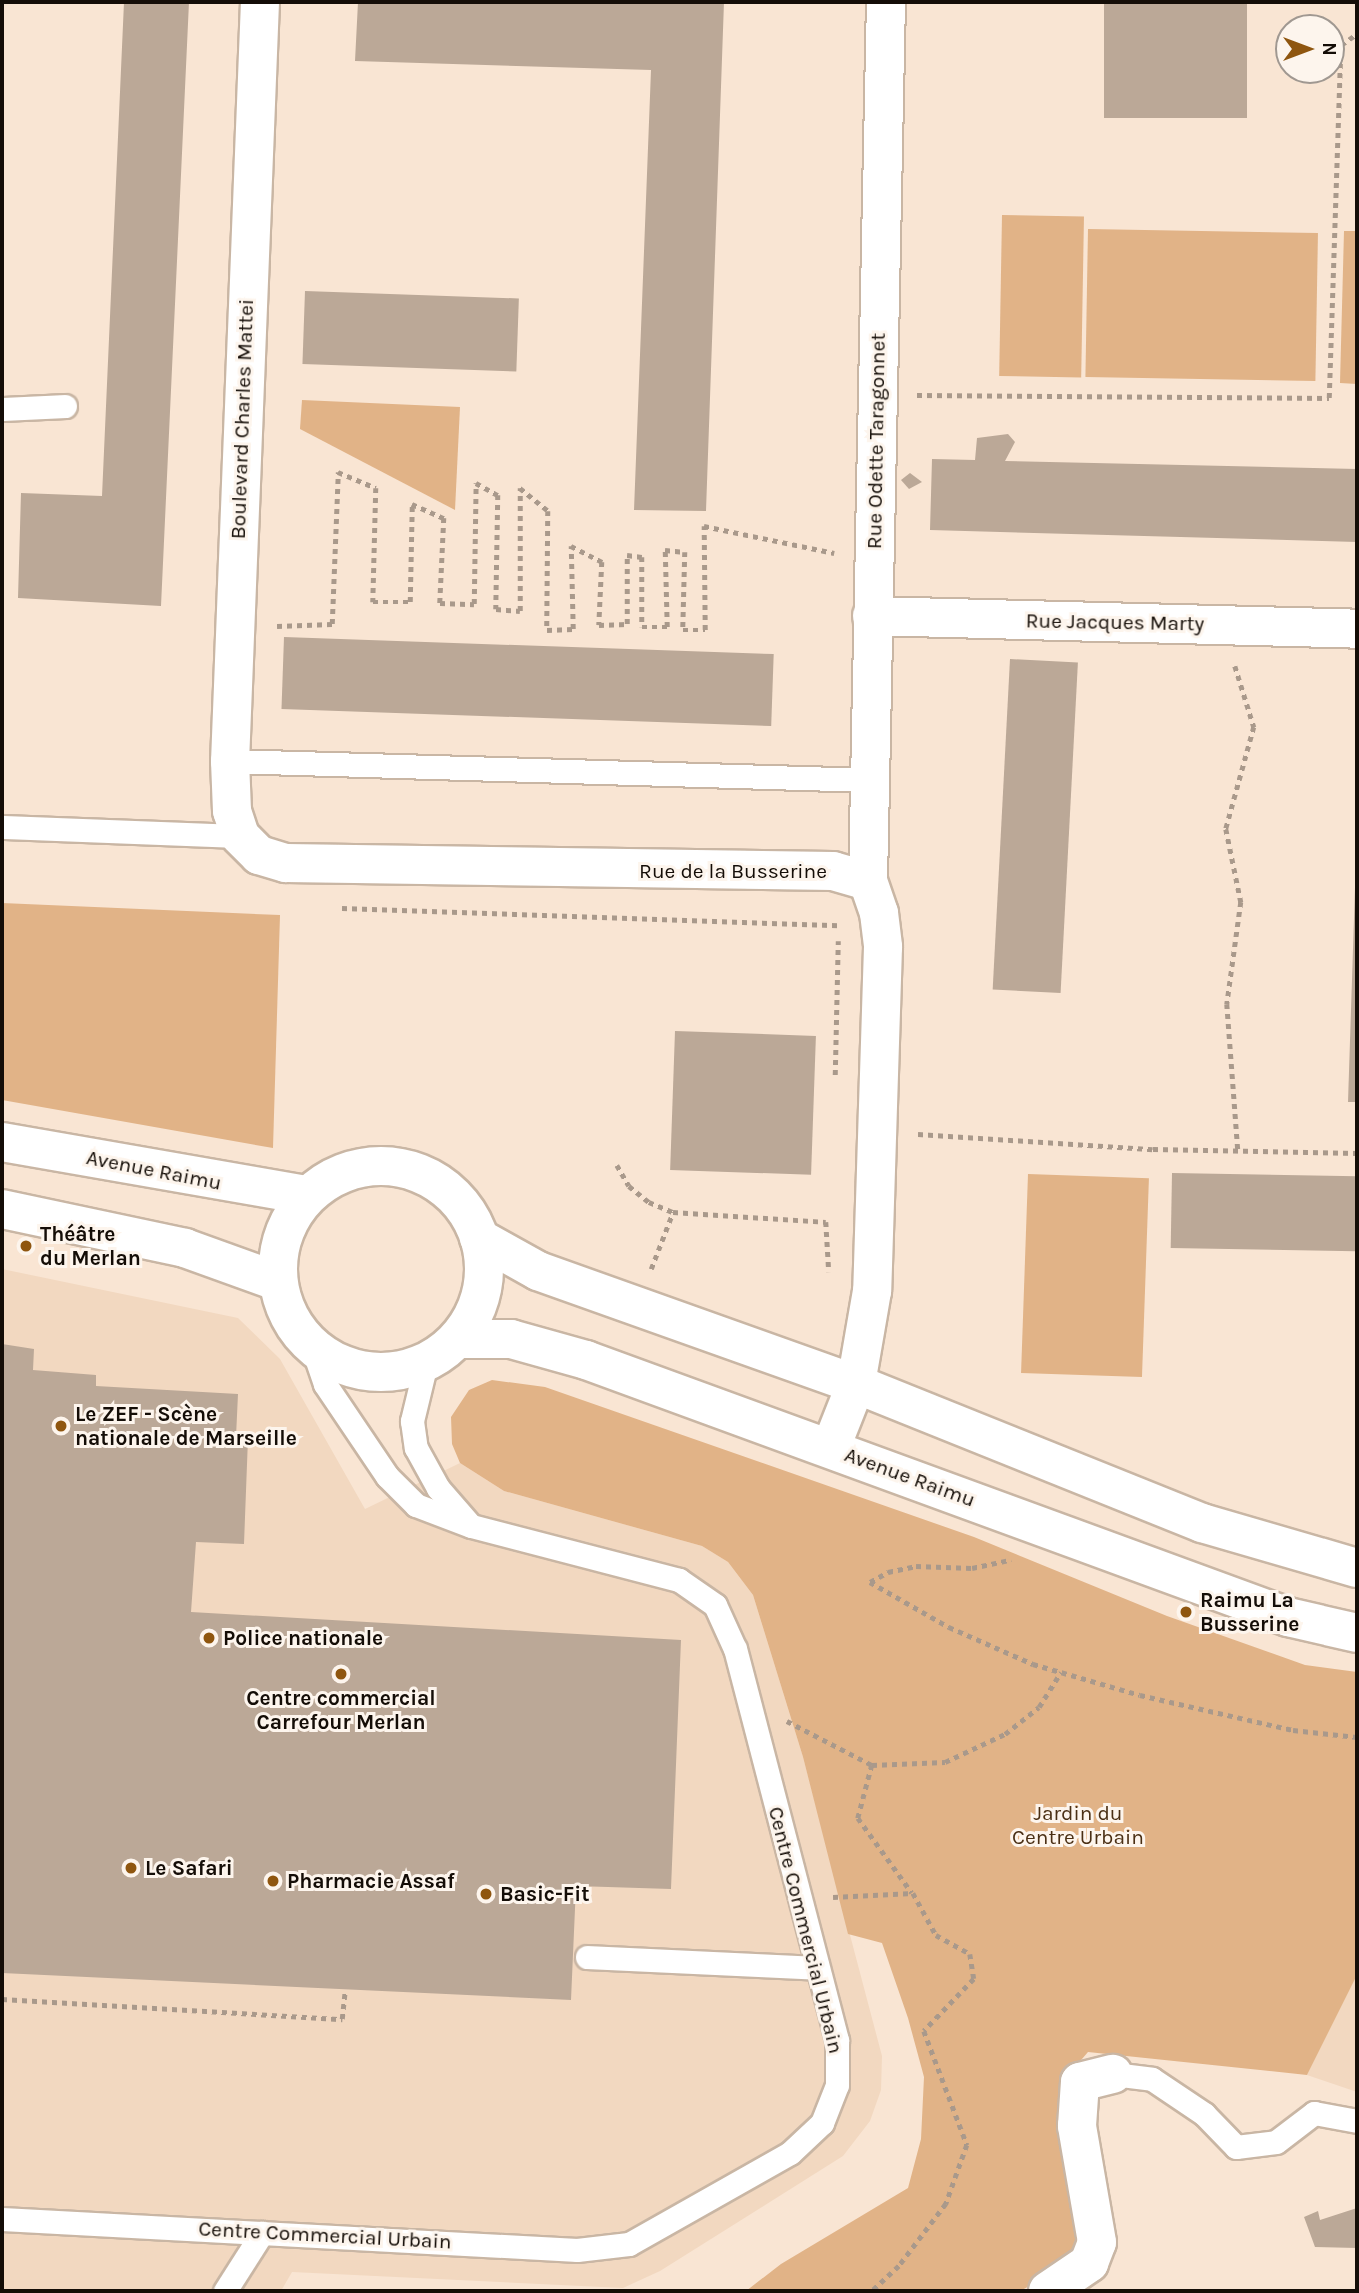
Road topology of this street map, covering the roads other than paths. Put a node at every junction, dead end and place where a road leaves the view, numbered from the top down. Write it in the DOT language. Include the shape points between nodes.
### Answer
graph roads {
  1 [pos="260,2"];
  2 [pos="887,2"];
  3 [pos="65,406"];
  4 [pos="2,409"];
  5 [pos="872,616"];
  6 [pos="1357,629"];
  7 [pos="230,761"];
  8 [pos="870,780"];
  9 [pos="2,827"];
  10 [pos="240,836"];
  11 [pos="868,881"];
  12 [pos="2,1142"];
  13 [pos="307,1195"];
  14 [pos="2,1209"];
  15 [pos="479,1238"];
  16 [pos="276,1281"];
  17 [pos="460,1339"];
  18 [pos="312,1346"];
  19 [pos="425,1363"];
  20 [pos="856,1384"];
  21 [pos="831,1447"];
  22 [pos="471,1526"];
  23 [pos="1357,1568"];
  24 [pos="1357,1633"];
  25 [pos="587,1957"];
  26 [pos="817,1968"];
  27 [pos="1113,2074"];
  28 [pos="1357,2121"];
  29 [pos="2,2219"];
  30 [pos="261,2233"];
  31 [pos="225,2291"];
  32 [pos="1048,2291"];
  1 -- 7 [label="street, Boulevard Charles Mattei"];
  2 -- 5 [label="street, Rue Odette Taragonnet"];
  3 -- 4 [label="lane"];
  5 -- 6 [label="street, Rue Jacques Marty"];
  5 -- 8 [label="street, Rue Odette Taragonnet"];
  7 -- 8 [label="lane"];
  7 -- 10 [label="street, Boulevard Charles Mattei" via="232,811"];
  8 -- 11 [label="street, Rue Odette Taragonnet"];
  9 -- 10 [label="lane"];
  10 -- 11 [label="street, Rue de la Busserine" via="259,855 286,863 833,871"];
  11 -- 20 [label="street" via="879,913 883,947 872,1291"];
  12 -- 13 [label="street, Avenue Raimu"];
  13 -- 15 [label="street" via="330,1177 397,1167 449,1191 469,1211"];
  13 -- 16 [label="street" via="289,1221 278,1254"];
  14 -- 16 [label="street" via="185,1248"];
  15 -- 17 [label="street" via="481,1290"];
  15 -- 20 [label="street" via="538,1272"];
  16 -- 18 [label="street" via="294,1326"];
  17 -- 19 [label="street"];
  17 -- 21 [label="street, Avenue Raimu" via="511,1339 586,1360"];
  18 -- 19 [label="street" via="341,1365 370,1372"];
  18 -- 22 [label="lane, Centre Commercial Urbain" via="325,1384 387,1476 416,1505"];
  19 -- 22 [label="lane" via="412,1421 416,1448 438,1488"];
  20 -- 21 [label="street"];
  20 -- 23 [label="street" via="1202,1522"];
  21 -- 24 [label="street, Avenue Raimu" via="1289,1617"];
  22 -- 26 [label="lane, Centre Commercial Urbain" via="679,1580 715,1605 735,1649"];
  25 -- 26 [label="lane"];
  26 -- 30 [label="lane, Centre Commercial Urbain" via="840,2066 822,2123 790,2153 629,2244 577,2250"];
  27 -- 28 [label="lane" via="1152,2080 1204,2115 1236,2147 1276,2142 1314,2113"];
  27 -- 32 [label="street" via="1080,2082 1077,2126 1097,2242 1089,2263"];
  29 -- 30 [label="lane, Centre Commercial Urbain"];
  30 -- 31 [label="lane"];
}
